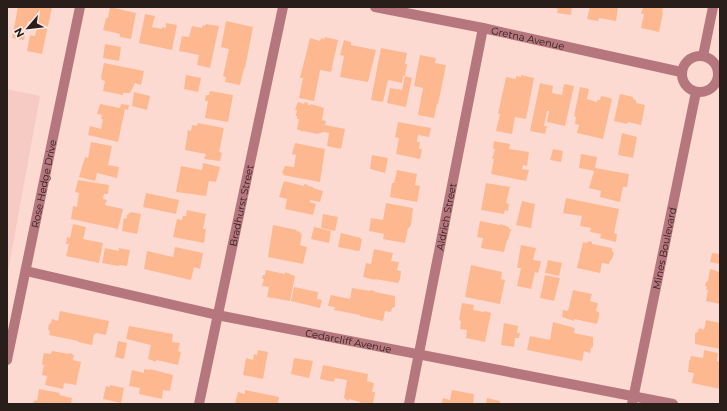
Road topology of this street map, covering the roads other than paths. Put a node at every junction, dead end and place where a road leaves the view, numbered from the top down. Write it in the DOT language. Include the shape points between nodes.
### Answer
graph roads {
  1 [pos="80,7"];
  2 [pos="283,7"];
  3 [pos="375,7"];
  4 [pos="713,7"];
  5 [pos="483,28"];
  6 [pos="703,56"];
  7 [pos="681,72"];
  8 [pos="719,79"];
  9 [pos="696,92"];
  10 [pos="26,271"];
  11 [pos="217,315"];
  12 [pos="419,354"];
  13 [pos="7,360"];
  14 [pos="633,400"];
  15 [pos="199,404"];
  16 [pos="409,404"];
  17 [pos="673,404"];
  1 -- 10 [label="street, Rose Hedge Drive"];
  2 -- 11 [label="street, Bradhurst Street"];
  3 -- 5 [label="street, Gretna Avenue"];
  4 -- 6 [label="street"];
  5 -- 7 [label="street, Gretna Avenue"];
  5 -- 12 [label="street, Aldrich Street"];
  6 -- 7 [label="street" via="686,61"];
  6 -- 8 [label="street" via="709,58 716,67"];
  7 -- 9 [label="street" via="686,87"];
  8 -- 9 [label="street" via="707,91"];
  9 -- 14 [label="street, Mines Boulevard"];
  10 -- 11 [label="street, Cedarcliff Avenue"];
  10 -- 13 [label="street, Rose Hedge Drive"];
  11 -- 12 [label="street, Cedarcliff Avenue"];
  11 -- 15 [label="street, Bradhurst Street"];
  12 -- 14 [label="street, Cedarcliff Avenue"];
  12 -- 16 [label="street, Aldrich Street"];
  14 -- 17 [label="street, Cedarcliff Avenue"];
}
